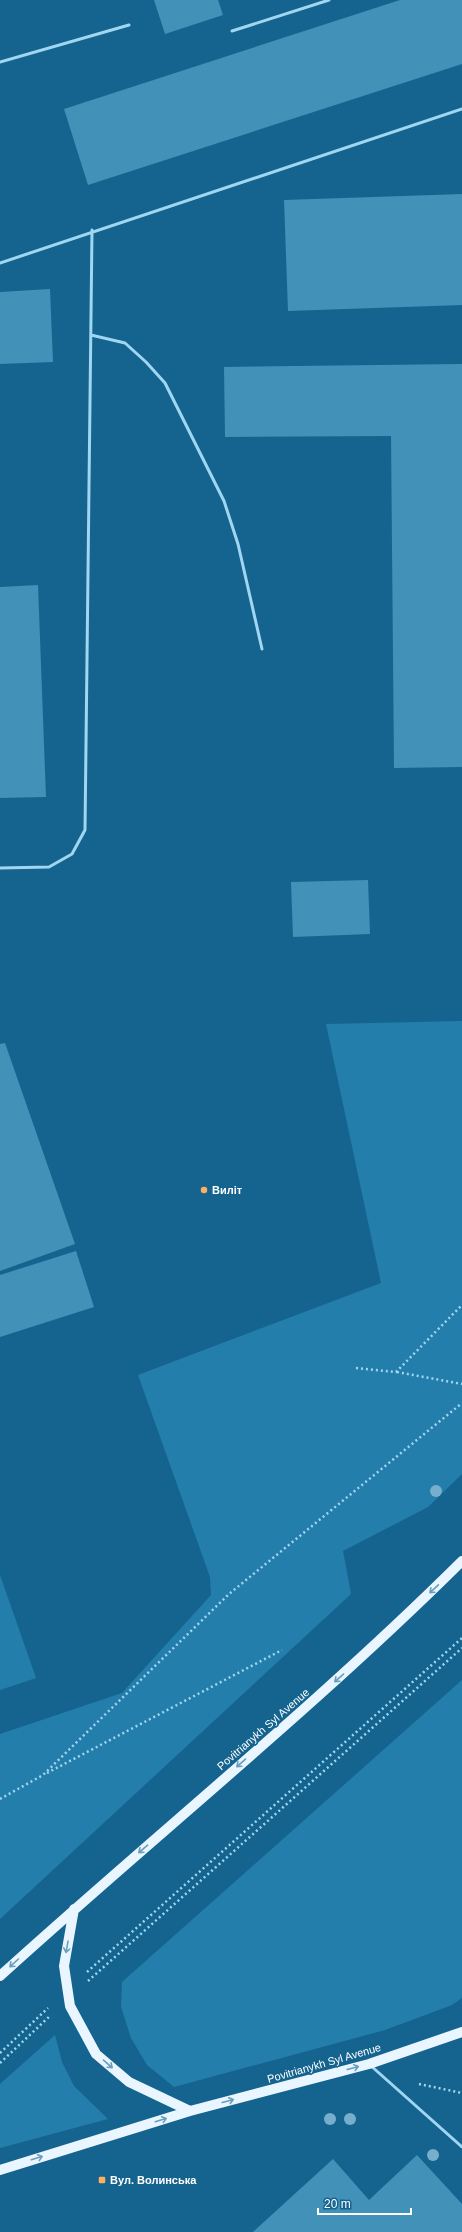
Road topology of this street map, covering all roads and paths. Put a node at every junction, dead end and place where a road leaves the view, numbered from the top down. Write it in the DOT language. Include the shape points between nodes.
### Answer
graph roads {
  1 [pos="329,0"];
  2 [pos="129,25"];
  3 [pos="232,31"];
  4 [pos="0,62"];
  5 [pos="462,109"];
  6 [pos="92,230"];
  7 [pos="0,263"];
  8 [pos="91,335"];
  9 [pos="262,649"];
  10 [pos="0,868"];
  11 [pos="462,1305"];
  12 [pos="356,1368"];
  13 [pos="396,1372"];
  14 [pos="462,1384"];
  15 [pos="462,1403"];
  16 [pos="462,1561"];
  17 [pos="462,1638"];
  18 [pos="462,1648"];
  19 [pos="282,1650"];
  20 [pos="43,1775"];
  21 [pos="0,1799"];
  22 [pos="74,1909"];
  23 [pos="0,1976"];
  24 [pos="68,1994"];
  25 [pos="462,2032"];
  26 [pos="0,2053"];
  27 [pos="0,2062"];
  28 [pos="369,2064"];
  29 [pos="418,2084"];
  30 [pos="462,2093"];
  31 [pos="190,2111"];
  32 [pos="462,2148"];
  33 [pos="0,2170"];
  1 -- 3 [label="lane"];
  2 -- 4 [label="lane"];
  5 -- 6 [label="lane"];
  6 -- 7 [label="lane"];
  6 -- 8 [label="lane"];
  8 -- 9 [label="lane" via="125,343 165,383 224,501 238,544"];
  8 -- 10 [label="lane" via="85,830 72,854 49,867"];
  11 -- 13 [label="path"];
  12 -- 13 [label="path"];
  13 -- 14 [label="path"];
  15 -- 20 [label="path" via="229,1594"];
  16 -- 22 [label="main road, Povitrianykh Syl Avenue, one-way" via="345,1673"];
  17 -- 24 [label="path"];
  18 -- 24 [label="path"];
  19 -- 20 [label="path"];
  20 -- 21 [label="path"];
  22 -- 23 [label="main road, Povitrianykh Syl Avenue, one-way"];
  22 -- 24 [label="main road, one-way" via="64,1966"];
  24 -- 26 [label="path"];
  24 -- 27 [label="path"];
  24 -- 31 [label="main road, one-way" via="70,2006 96,2054 130,2082"];
  25 -- 28 [label="main road, Povitrianykh Syl Avenue"];
  31 -- 28 [label="main road, Povitrianykh Syl Avenue, one-way"];
  28 -- 32 [label="lane"];
  29 -- 30 [label="path"];
  33 -- 31 [label="main road, Povitrianykh Syl Avenue, one-way"];
}
